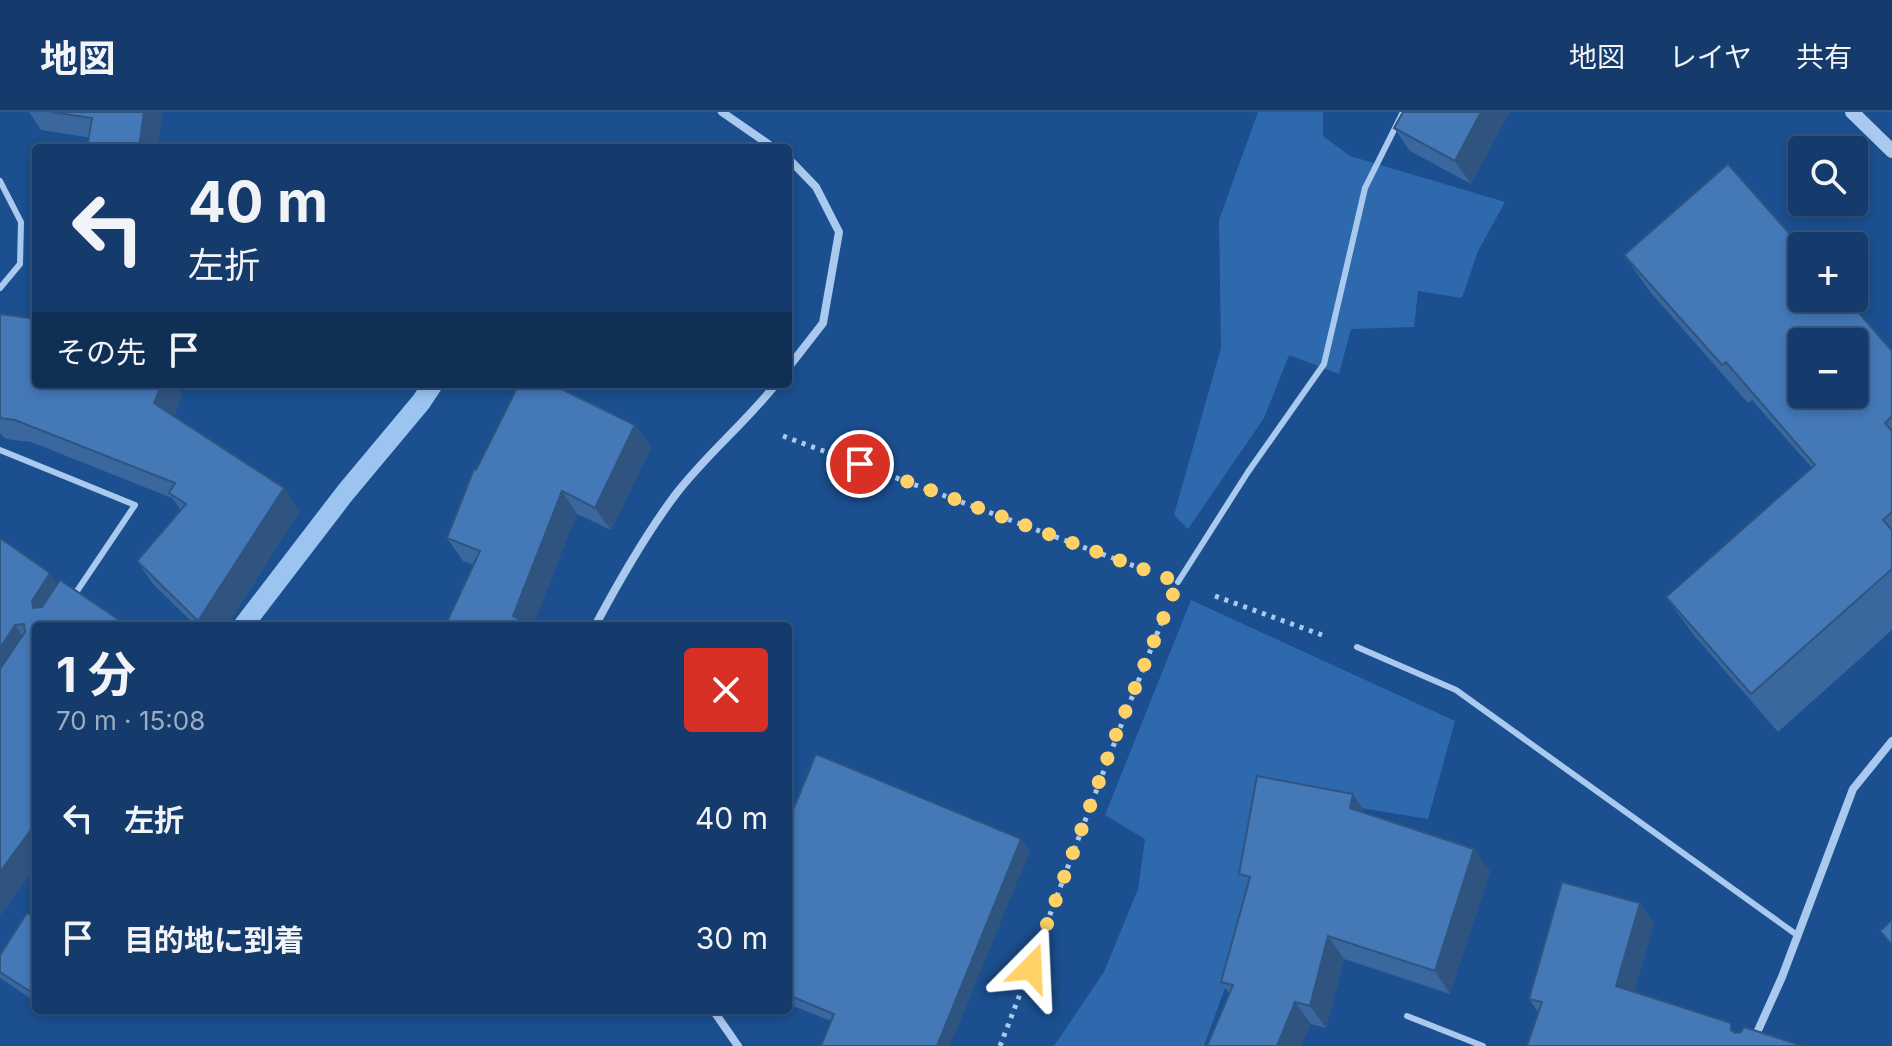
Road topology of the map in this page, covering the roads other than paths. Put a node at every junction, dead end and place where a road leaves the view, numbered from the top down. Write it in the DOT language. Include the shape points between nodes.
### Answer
graph roads {
  1 [pos="722,112"];
  2 [pos="1403,112"];
  3 [pos="1852,112"];
  4 [pos="768,144"];
  5 [pos="1892,151"];
  6 [pos="792,162"];
  7 [pos="0,181"];
  8 [pos="0,288"];
  9 [pos="792,363"];
  10 [pos="773,388"];
  11 [pos="0,450"];
  12 [pos="1178,582"];
  13 [pos="69,602"];
  14 [pos="597,622"];
  15 [pos="1357,647"];
  16 [pos="1892,741"];
  17 [pos="1797,935"];
  18 [pos="716,1014"];
  19 [pos="1407,1016"];
  20 [pos="738,1046"];
  21 [pos="1483,1046"];
  22 [pos="1751,1046"];
  1 -- 4 [label="street"];
  2 -- 12 [label="lane" via="1365,188 1324,364"];
  3 -- 5 [label="street"];
  6 -- 9 [label="street" via="816,187 839,232 823,323"];
  7 -- 8 [label="lane" via="21,222 20,264"];
  10 -- 14 [label="street" via="677,493"];
  11 -- 13 [label="lane" via="135,505"];
  15 -- 17 [label="lane" via="1456,690"];
  16 -- 17 [label="street" via="1853,789"];
  17 -- 22 [label="street"];
  18 -- 20 [label="street"];
  19 -- 21 [label="lane"];
}
